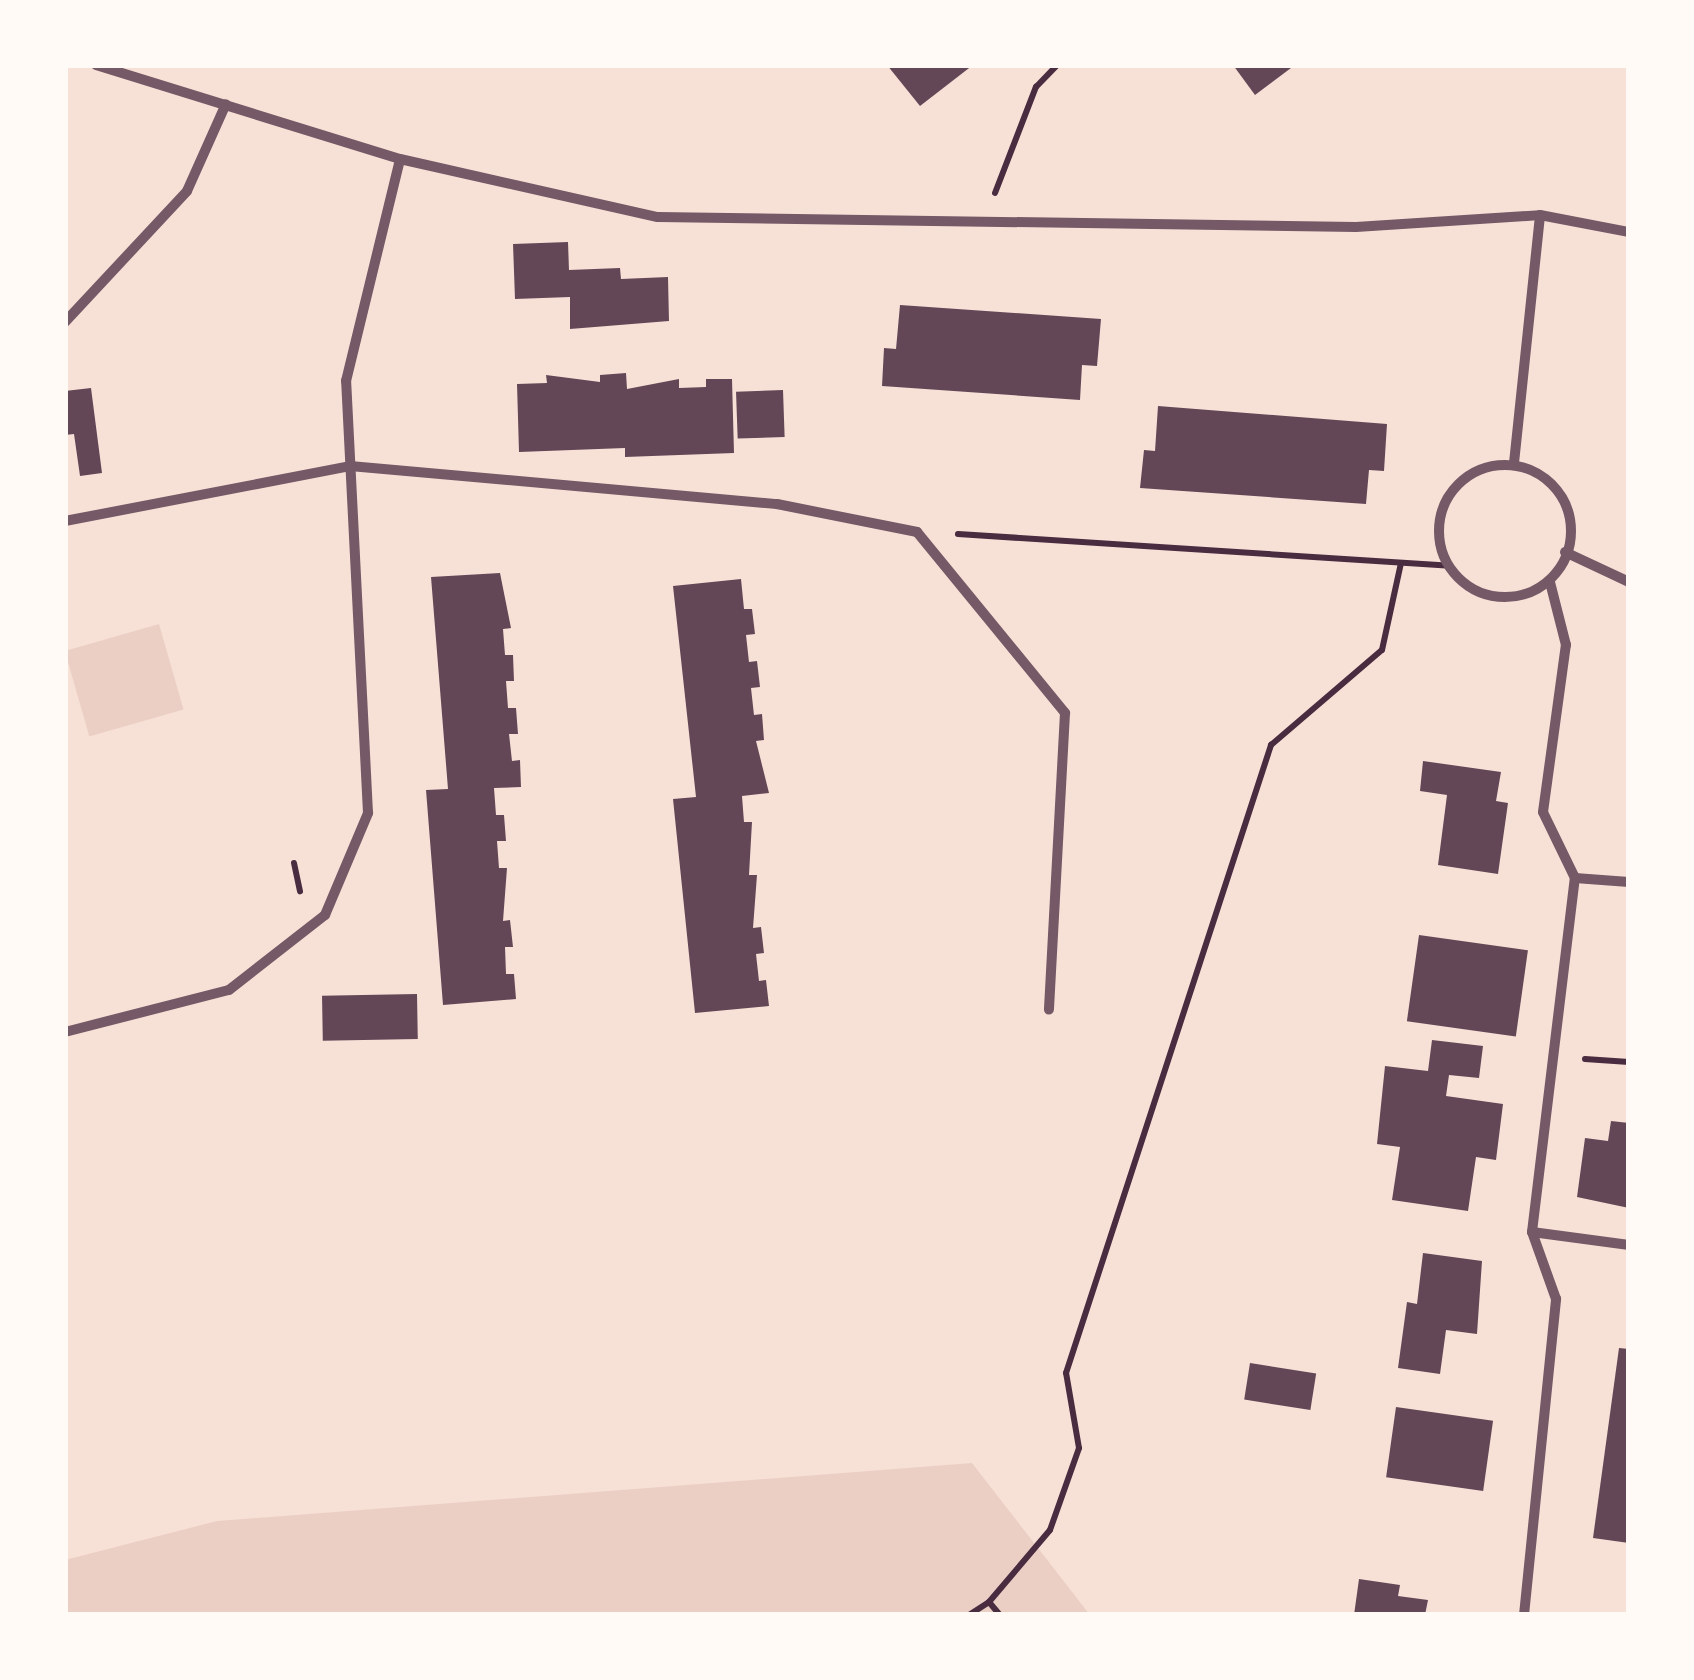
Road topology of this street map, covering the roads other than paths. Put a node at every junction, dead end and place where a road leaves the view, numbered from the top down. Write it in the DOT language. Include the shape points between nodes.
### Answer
graph roads {
  1 [pos="96,65"];
  2 [pos="226,104"];
  3 [pos="400,159"];
  4 [pos="1540,215"];
  5 [pos="1629,232"];
  6 [pos="65,322"];
  7 [pos="1514,463"];
  8 [pos="350,466"];
  9 [pos="65,521"];
  10 [pos="1565,552"];
  11 [pos="1550,582"];
  12 [pos="1629,582"];
  13 [pos="1575,878"];
  14 [pos="1629,882"];
  15 [pos="1049,1010"];
  16 [pos="65,1032"];
  17 [pos="1532,1232"];
  18 [pos="1629,1245"];
  19 [pos="1524,1615"];
  1 -- 2 [label="street"];
  2 -- 3 [label="street"];
  2 -- 6 [label="street" via="187,191"];
  3 -- 4 [label="street" via="658,217 1356,227"];
  3 -- 8 [label="street" via="346,381"];
  4 -- 5 [label="street"];
  4 -- 7 [label="street"];
  7 -- 10 [label="street" via="1553,482 1572,520"];
  7 -- 11 [label="street" via="1479,467 1451,488 1436,536 1454,577 1498,599 1526,596"];
  8 -- 9 [label="street"];
  8 -- 15 [label="street" via="777,504 917,532 1065,713"];
  8 -- 16 [label="street" via="368,813 325,915 228,990"];
  10 -- 11 [label="street"];
  10 -- 12 [label="street"];
  11 -- 13 [label="street" via="1566,645 1542,812"];
  13 -- 14 [label="street"];
  13 -- 17 [label="street"];
  17 -- 18 [label="street"];
  17 -- 19 [label="street" via="1556,1299"];
}
